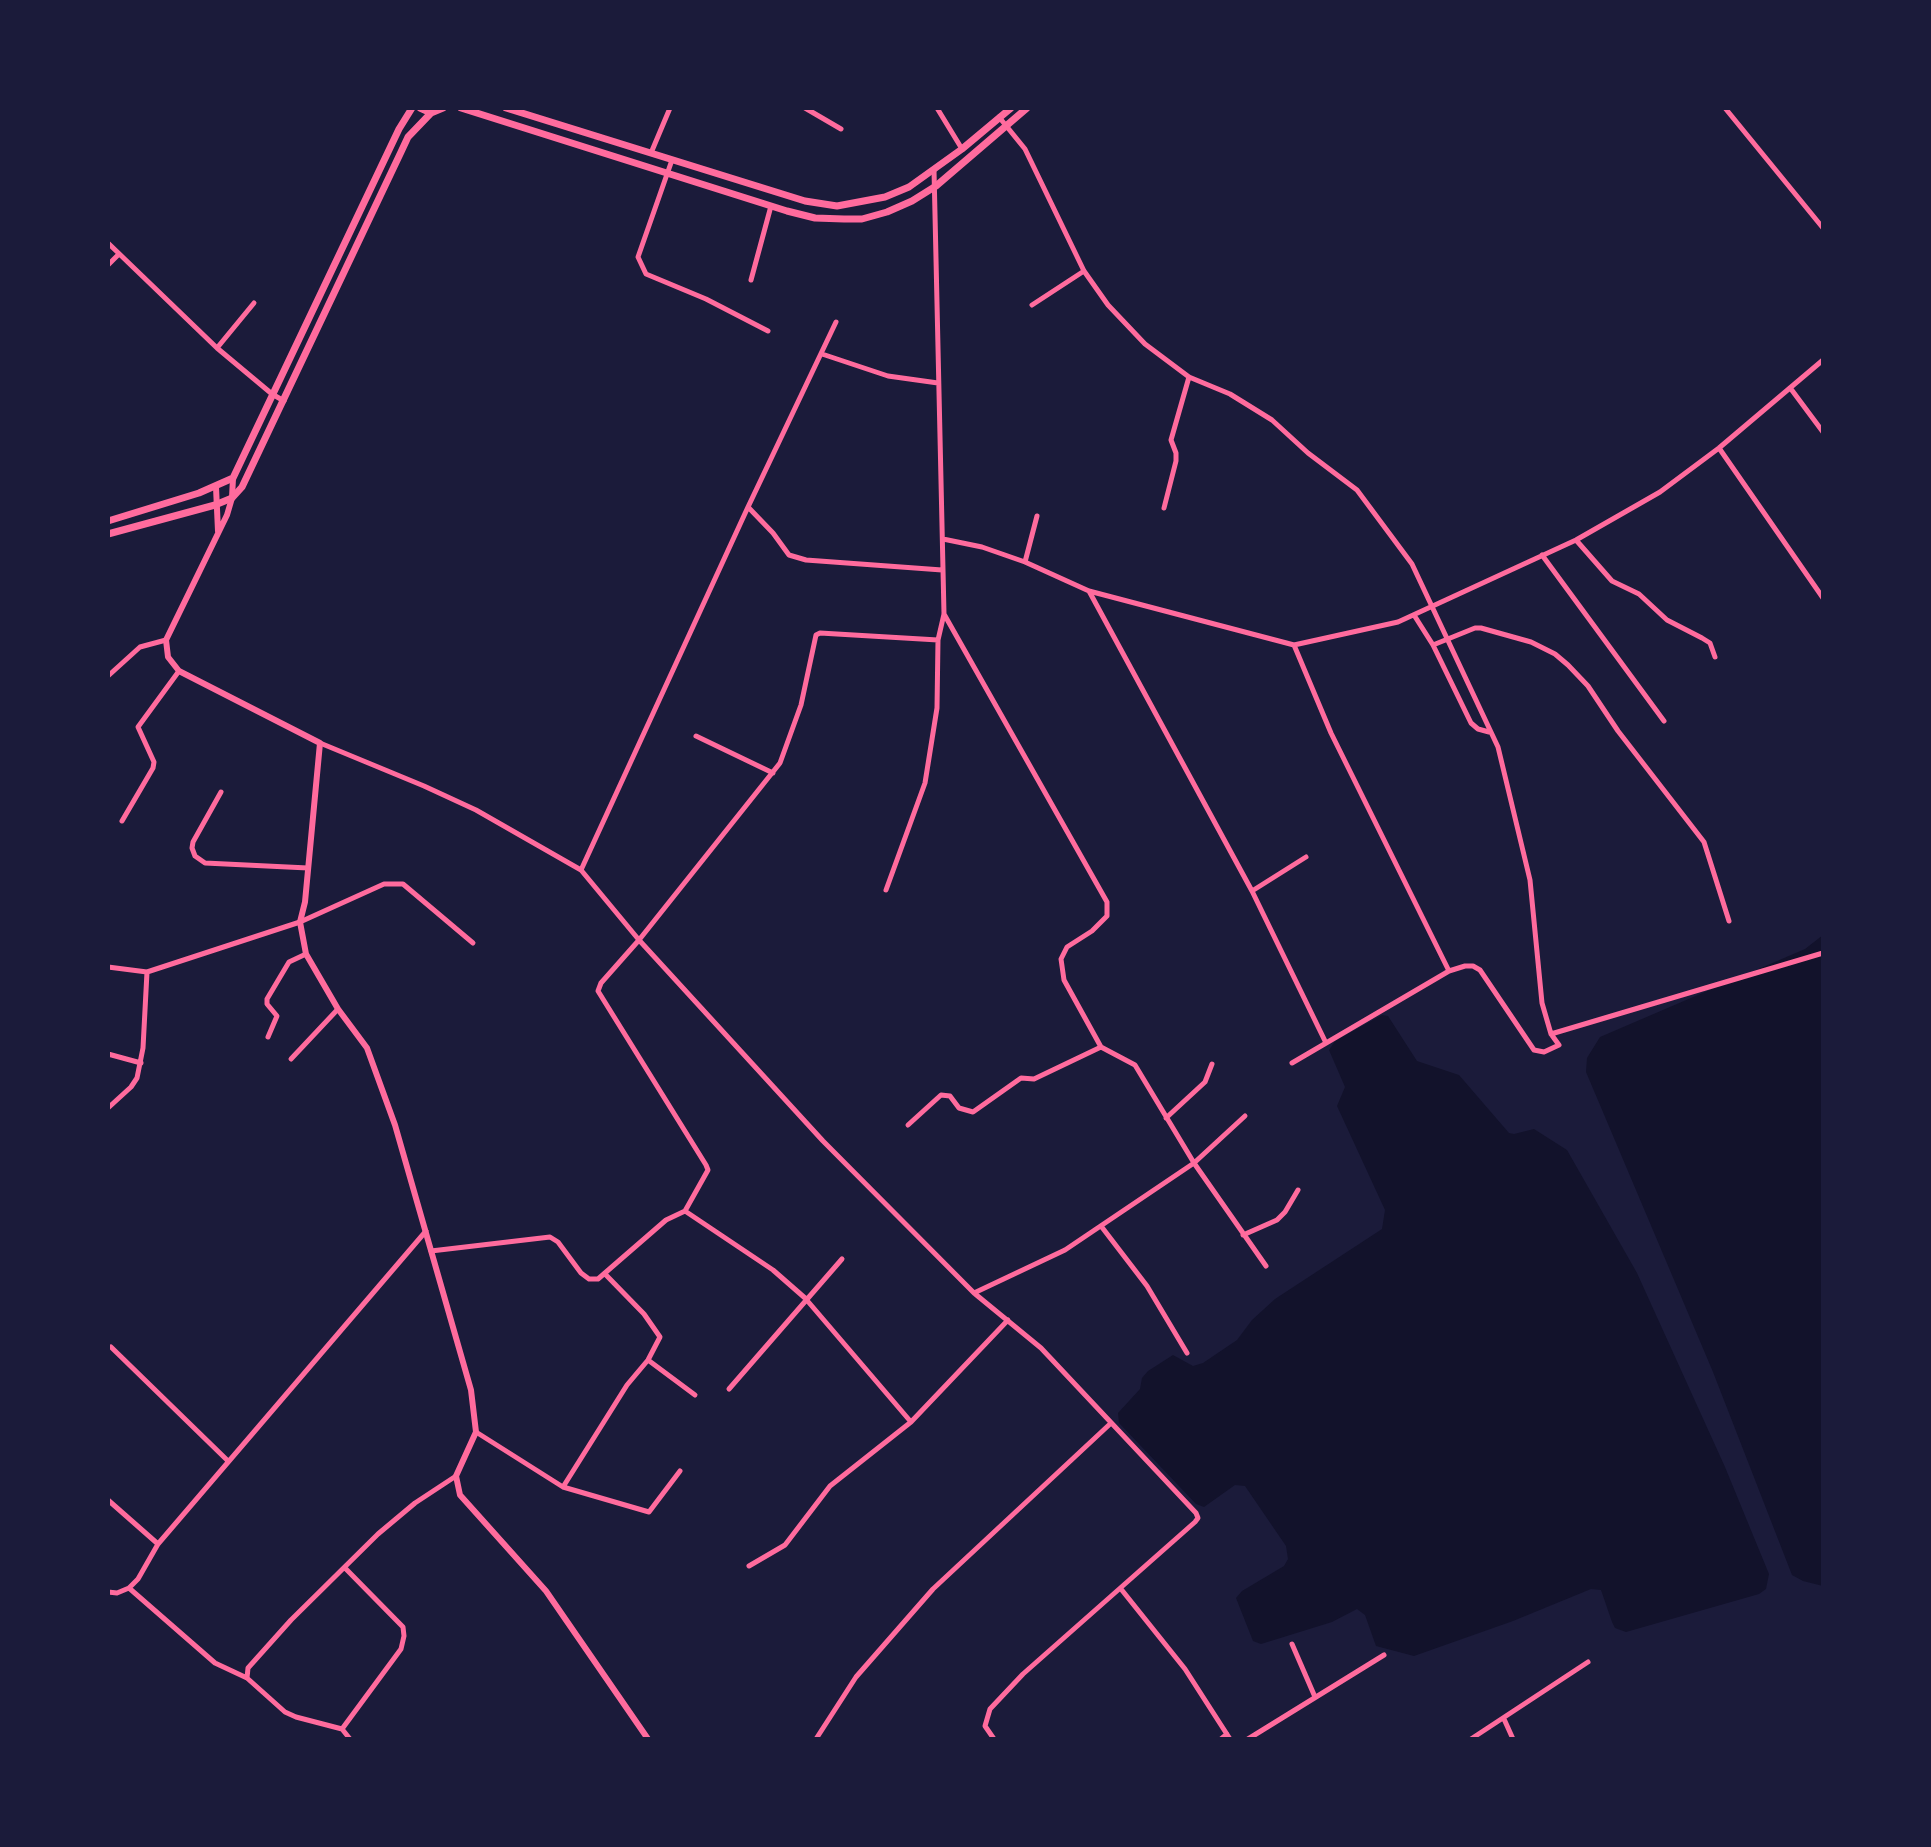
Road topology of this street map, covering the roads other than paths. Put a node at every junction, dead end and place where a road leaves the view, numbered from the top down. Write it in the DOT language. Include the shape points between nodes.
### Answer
graph roads {
  1 [pos="412,108"];
  2 [pos="420,108"];
  3 [pos="443,108"];
  4 [pos="461,108"];
  5 [pos="506,108"];
  6 [pos="670,108"];
  7 [pos="805,108"];
  8 [pos="937,108"];
  9 [pos="1011,108"];
  10 [pos="1027,108"];
  11 [pos="1725,108"];
  12 [pos="431,113"];
  13 [pos="999,117"];
  14 [pos="1007,127"];
  15 [pos="841,129"];
  16 [pos="962,149"];
  17 [pos="650,154"];
  18 [pos="672,160"];
  19 [pos="934,170"];
  20 [pos="666,175"];
  21 [pos="936,186"];
  22 [pos="771,206"];
  23 [pos="1823,228"];
  24 [pos="108,243"];
  25 [pos="119,254"];
  26 [pos="108,265"];
  27 [pos="1084,271"];
  28 [pos="751,280"];
  29 [pos="254,303"];
  30 [pos="1032,305"];
  31 [pos="836,322"];
  32 [pos="768,331"];
  33 [pos="217,348"];
  34 [pos="822,354"];
  35 [pos="1823,360"];
  36 [pos="1189,377"];
  37 [pos="938,383"];
  38 [pos="1791,389"];
  39 [pos="272,394"];
  40 [pos="284,401"];
  41 [pos="1823,432"];
  42 [pos="1719,448"];
  43 [pos="233,478"];
  44 [pos="216,487"];
  45 [pos="232,498"];
  46 [pos="215,505"];
  47 [pos="748,507"];
  48 [pos="1164,508"];
  49 [pos="1037,516"];
  50 [pos="108,521"];
  51 [pos="108,534"];
  52 [pos="218,535"];
  53 [pos="943,539"];
  54 [pos="1576,540"];
  55 [pos="1542,555"];
  56 [pos="1025,562"];
  57 [pos="942,570"];
  58 [pos="1089,591"];
  59 [pos="1823,598"];
  60 [pos="1432,608"];
  61 [pos="944,614"];
  62 [pos="1414,615"];
  63 [pos="1447,638"];
  64 [pos="166,640"];
  65 [pos="938,640"];
  66 [pos="1294,645"];
  67 [pos="1433,645"];
  68 [pos="1715,657"];
  69 [pos="179,671"];
  70 [pos="108,676"];
  71 [pos="1664,721"];
  72 [pos="1490,733"];
  73 [pos="696,736"];
  74 [pos="320,743"];
  75 [pos="773,773"];
  76 [pos="221,792"];
  77 [pos="122,821"];
  78 [pos="1306,857"];
  79 [pos="308,868"];
  80 [pos="581,870"];
  81 [pos="886,890"];
  82 [pos="1252,891"];
  83 [pos="1729,921"];
  84 [pos="300,922"];
  85 [pos="639,940"];
  86 [pos="473,943"];
  87 [pos="1823,953"];
  88 [pos="306,954"];
  89 [pos="108,967"];
  90 [pos="1449,971"];
  91 [pos="147,972"];
  92 [pos="338,1009"];
  93 [pos="1551,1034"];
  94 [pos="268,1037"];
  95 [pos="1326,1043"];
  96 [pos="1101,1047"];
  97 [pos="108,1054"];
  98 [pos="291,1059"];
  99 [pos="141,1063"];
  100 [pos="1292,1063"];
  101 [pos="1212,1064"];
  102 [pos="108,1108"];
  103 [pos="1245,1116"];
  104 [pos="1166,1118"];
  105 [pos="908,1125"];
  106 [pos="1194,1163"];
  107 [pos="1298,1190"];
  108 [pos="685,1211"];
  109 [pos="1101,1226"];
  110 [pos="426,1231"];
  111 [pos="1243,1235"];
  112 [pos="431,1251"];
  113 [pos="842,1259"];
  114 [pos="1266,1266"];
  115 [pos="606,1275"];
  116 [pos="974,1293"];
  117 [pos="805,1298"];
  118 [pos="1008,1320"];
  119 [pos="111,1347"];
  120 [pos="1187,1353"];
  121 [pos="648,1360"];
  122 [pos="729,1389"];
  123 [pos="695,1395"];
  124 [pos="911,1422"];
  125 [pos="1110,1424"];
  126 [pos="476,1432"];
  127 [pos="227,1460"];
  128 [pos="680,1471"];
  129 [pos="456,1476"];
  130 [pos="563,1487"];
  131 [pos="108,1500"];
  132 [pos="158,1544"];
  133 [pos="749,1566"];
  134 [pos="345,1568"];
  135 [pos="129,1588"];
  136 [pos="1121,1589"];
  137 [pos="108,1592"];
  138 [pos="1292,1644"];
  139 [pos="1384,1655"];
  140 [pos="1588,1662"];
  141 [pos="247,1678"];
  142 [pos="1315,1697"];
  143 [pos="1504,1719"];
  144 [pos="342,1729"];
  145 [pos="1229,1737"];
  146 [pos="350,1739"];
  147 [pos="648,1739"];
  148 [pos="816,1739"];
  149 [pos="994,1739"];
  150 [pos="1221,1739"];
  151 [pos="1248,1739"];
  152 [pos="1471,1739"];
  153 [pos="1513,1739"];
  1 -- 39 [label="main road"];
  2 -- 12 [label="main road"];
  3 -- 12 [label="main road"];
  4 -- 20 [label="main road"];
  5 -- 17 [label="main road"];
  6 -- 17 [label="street"];
  7 -- 15 [label="street"];
  8 -- 16 [label="street"];
  9 -- 13 [label="main road"];
  10 -- 14 [label="main road"];
  11 -- 23 [label="street"];
  12 -- 40 [label="main road" via="408,137"];
  13 -- 14 [label="street"];
  13 -- 16 [label="main road"];
  14 -- 21 [label="main road"];
  14 -- 27 [label="street" via="1025,149"];
  16 -- 19 [label="main road"];
  17 -- 18 [label="main road"];
  18 -- 19 [label="main road" via="837,206 885,197"];
  18 -- 20 [label="street"];
  19 -- 21 [label="street"];
  20 -- 22 [label="main road"];
  20 -- 32 [label="street" via="638,257 646,274"];
  21 -- 22 [label="main road" via="900,208 862,219 815,218"];
  21 -- 37 [label="street"];
  22 -- 28 [label="street"];
  24 -- 25 [label="street"];
  25 -- 26 [label="street"];
  25 -- 33 [label="street"];
  27 -- 30 [label="street"];
  27 -- 36 [label="street" via="1145,344"];
  29 -- 33 [label="street"];
  31 -- 34 [label="street"];
  33 -- 39 [label="street"];
  34 -- 37 [label="street" via="888,376"];
  34 -- 47 [label="street"];
  35 -- 38 [label="street"];
  36 -- 48 [label="street" via="1171,440 1176,461"];
  36 -- 60 [label="street" via="1272,420 1357,490 1412,564"];
  37 -- 53 [label="street"];
  38 -- 41 [label="street"];
  38 -- 42 [label="street"];
  39 -- 40 [label="street"];
  39 -- 43 [label="main road"];
  40 -- 45 [label="main road"];
  42 -- 54 [label="street" via="1660,492"];
  42 -- 59 [label="street"];
  43 -- 44 [label="main road"];
  43 -- 45 [label="street"];
  44 -- 46 [label="street"];
  44 -- 50 [label="main road"];
  45 -- 46 [label="main road"];
  45 -- 52 [label="street"];
  46 -- 51 [label="main road"];
  46 -- 52 [label="street"];
  47 -- 57 [label="street" via="789,555"];
  47 -- 80 [label="street"];
  49 -- 56 [label="street"];
  52 -- 64 [label="street"];
  53 -- 56 [label="street"];
  53 -- 57 [label="street"];
  54 -- 55 [label="street"];
  54 -- 68 [label="street" via="1612,581 1710,643"];
  55 -- 60 [label="street"];
  55 -- 71 [label="street"];
  56 -- 58 [label="street"];
  57 -- 61 [label="street"];
  58 -- 66 [label="street"];
  58 -- 82 [label="street"];
  60 -- 62 [label="street"];
  60 -- 63 [label="street"];
  61 -- 65 [label="street"];
  61 -- 96 [label="street" via="1107,902 1107,916 1067,947 1061,959 1064,980"];
  62 -- 66 [label="street"];
  62 -- 67 [label="street"];
  63 -- 67 [label="street"];
  63 -- 72 [label="street"];
  63 -- 83 [label="street" via="1481,628 1531,642 1568,665 1704,842"];
  64 -- 69 [label="street" via="168,657"];
  64 -- 70 [label="street" via="140,647"];
  65 -- 75 [label="street" via="816,635 801,705"];
  65 -- 81 [label="street" via="937,708 925,783"];
  66 -- 90 [label="street" via="1331,733"];
  67 -- 72 [label="street" via="1471,723"];
  69 -- 74 [label="street"];
  69 -- 77 [label="street" via="138,727 153,768"];
  72 -- 93 [label="street" via="1530,880 1542,1003"];
  73 -- 75 [label="street"];
  74 -- 79 [label="street"];
  74 -- 80 [label="street" via="476,810"];
  75 -- 85 [label="street"];
  76 -- 79 [label="street" via="193,842 195,856 205,863"];
  78 -- 82 [label="street"];
  79 -- 84 [label="street"];
  80 -- 85 [label="street"];
  82 -- 95 [label="street"];
  84 -- 86 [label="street" via="384,884 403,884"];
  84 -- 88 [label="street"];
  84 -- 91 [label="street"];
  85 -- 108 [label="street" via="598,991 708,1170"];
  85 -- 116 [label="street" via="823,1141"];
  87 -- 93 [label="street"];
  88 -- 92 [label="street"];
  88 -- 94 [label="street" via="289,962 267,999 277,1016"];
  89 -- 91 [label="street"];
  90 -- 93 [label="street" via="1473,966 1480,970 1534,1050 1559,1045"];
  90 -- 95 [label="street"];
  91 -- 99 [label="street"];
  92 -- 98 [label="street"];
  92 -- 110 [label="street" via="367,1048"];
  95 -- 100 [label="street"];
  96 -- 104 [label="street" via="1135,1065"];
  96 -- 105 [label="street" via="1034,1079 1021,1078 973,1112 941,1095"];
  97 -- 99 [label="street"];
  99 -- 102 [label="street" via="131,1087"];
  101 -- 104 [label="street" via="1205,1082"];
  103 -- 106 [label="street"];
  104 -- 106 [label="street"];
  106 -- 109 [label="street"];
  106 -- 111 [label="street"];
  107 -- 111 [label="street" via="1277,1220"];
  108 -- 115 [label="street" via="666,1220"];
  108 -- 117 [label="street" via="761,1261"];
  109 -- 116 [label="street" via="1065,1250"];
  109 -- 120 [label="street" via="1147,1286"];
  110 -- 112 [label="street"];
  110 -- 127 [label="street"];
  111 -- 114 [label="street"];
  112 -- 115 [label="street" via="550,1237 589,1279"];
  112 -- 126 [label="street" via="471,1390"];
  113 -- 117 [label="street"];
  115 -- 121 [label="street" via="660,1337"];
  116 -- 118 [label="street"];
  117 -- 122 [label="street"];
  117 -- 124 [label="street"];
  118 -- 124 [label="street"];
  118 -- 125 [label="street"];
  119 -- 127 [label="street"];
  121 -- 123 [label="street"];
  121 -- 130 [label="street"];
  124 -- 133 [label="street" via="830,1486 785,1545"];
  125 -- 136 [label="street" via="1198,1518"];
  125 -- 148 [label="street" via="933,1589 856,1677"];
  126 -- 129 [label="street"];
  126 -- 130 [label="street"];
  127 -- 132 [label="street"];
  128 -- 130 [label="street" via="649,1512"];
  129 -- 134 [label="street" via="415,1503"];
  129 -- 147 [label="street" via="460,1495 546,1591"];
  131 -- 132 [label="street"];
  132 -- 135 [label="street"];
  134 -- 141 [label="street" via="248,1668"];
  134 -- 144 [label="street" via="403,1627 404,1636 401,1649"];
  135 -- 137 [label="street"];
  135 -- 141 [label="street" via="215,1663"];
  136 -- 145 [label="street" via="1185,1669"];
  136 -- 149 [label="street" via="990,1709 985,1726"];
  138 -- 142 [label="street"];
  139 -- 142 [label="street"];
  140 -- 143 [label="street"];
  141 -- 144 [label="street" via="290,1715"];
  142 -- 151 [label="street"];
  143 -- 152 [label="street"];
  143 -- 153 [label="street"];
  144 -- 146 [label="street"];
  145 -- 150 [label="street"];
}
